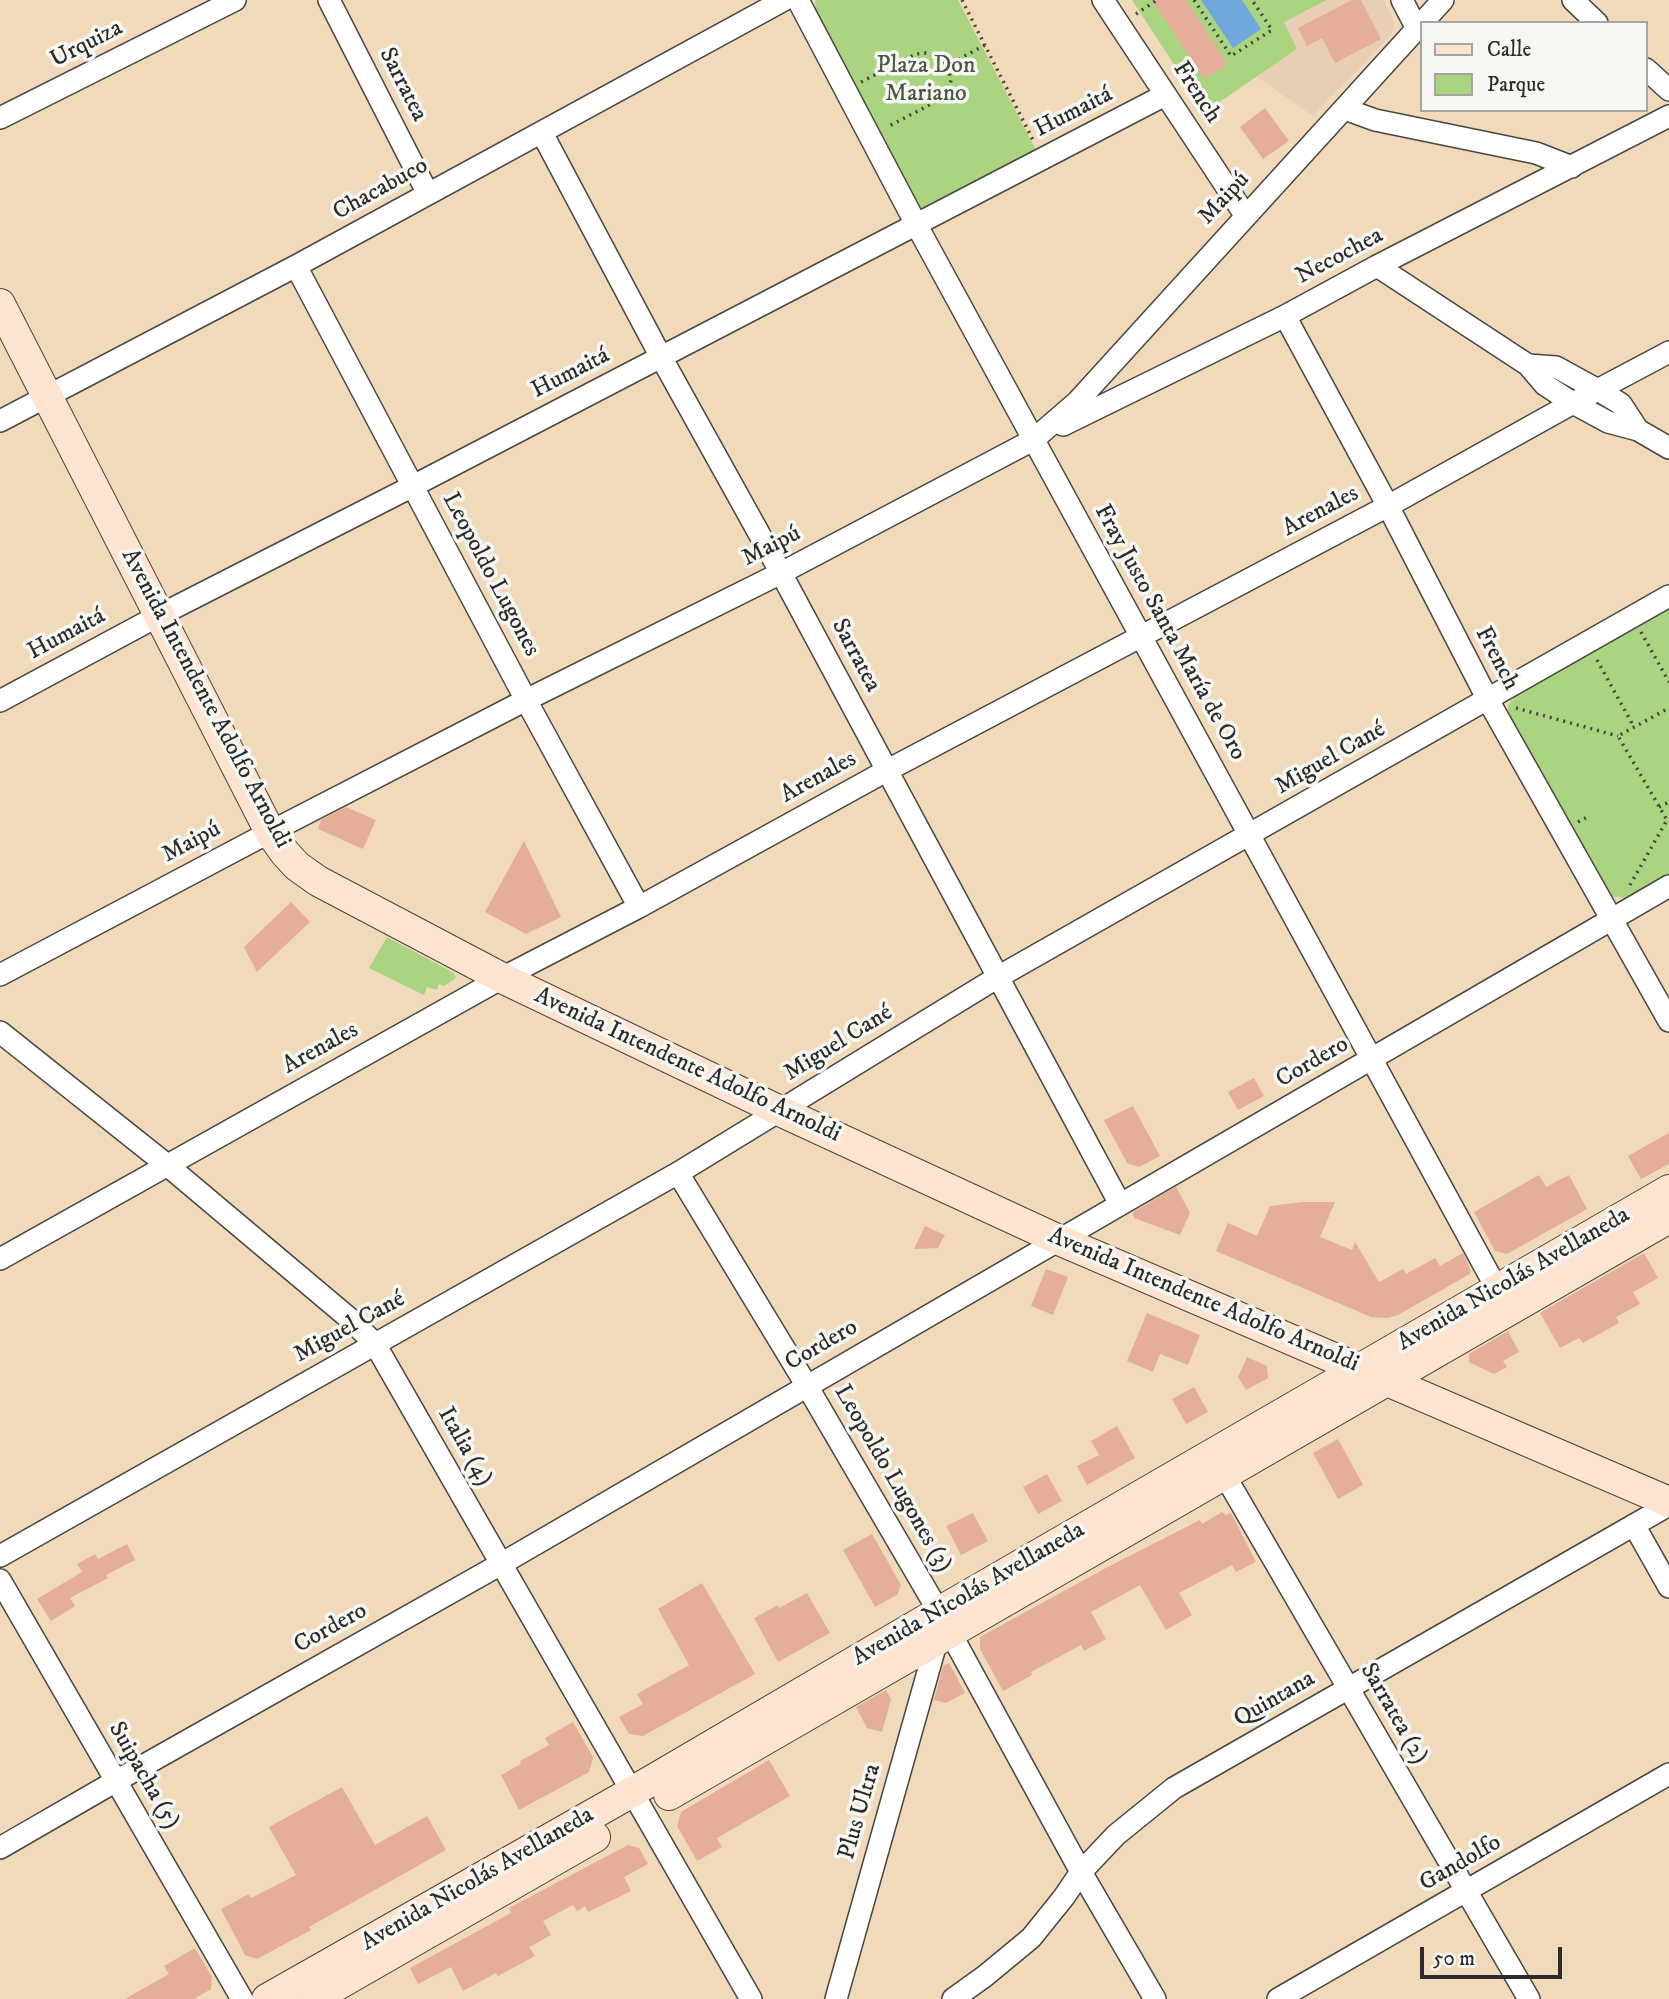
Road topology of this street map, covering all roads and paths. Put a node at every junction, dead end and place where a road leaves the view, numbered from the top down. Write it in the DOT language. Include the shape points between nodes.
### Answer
graph roads {
  1 [pos="235,0"];
  2 [pos="329,0"];
  3 [pos="784,0"];
  4 [pos="798,0"];
  5 [pos="962,0"];
  6 [pos="1103,0"];
  7 [pos="1157,0"];
  8 [pos="1194,0"];
  9 [pos="1252,0"];
  10 [pos="1402,0"];
  11 [pos="1443,0"];
  12 [pos="1573,0"];
  13 [pos="1422,21"];
  14 [pos="1595,21"];
  15 [pos="1420,23"];
  16 [pos="1120,25"];
  17 [pos="1416,27"];
  18 [pos="985,45"];
  19 [pos="946,66"];
  20 [pos="1648,71"];
  21 [pos="845,90"];
  22 [pos="1669,90"];
  23 [pos="1165,94"];
  24 [pos="1345,109"];
  25 [pos="1669,116"];
  26 [pos="0,118"];
  27 [pos="542,133"];
  28 [pos="870,136"];
  29 [pos="1043,158"];
  30 [pos="1572,167"];
  31 [pos="428,194"];
  32 [pos="1245,215"];
  33 [pos="916,224"];
  34 [pos="296,266"];
  35 [pos="1377,266"];
  36 [pos="0,304"];
  37 [pos="1285,316"];
  38 [pos="1669,352"];
  39 [pos="661,357"];
  40 [pos="1528,365"];
  41 [pos="1598,390"];
  42 [pos="48,396"];
  43 [pos="1573,403"];
  44 [pos="0,421"];
  45 [pos="1639,430"];
  46 [pos="1033,440"];
  47 [pos="1669,448"];
  48 [pos="413,486"];
  49 [pos="1388,506"];
  50 [pos="781,573"];
  51 [pos="1669,596"];
  52 [pos="158,616"];
  53 [pos="1632,617"];
  54 [pos="1140,637"];
  55 [pos="1587,643"];
  56 [pos="1667,675"];
  57 [pos="1669,682"];
  58 [pos="526,700"];
  59 [pos="1488,700"];
  60 [pos="0,701"];
  61 [pos="1669,708"];
  62 [pos="1634,727"];
  63 [pos="1618,736"];
  64 [pos="886,771"];
  65 [pos="1669,802"];
  66 [pos="1659,807"];
  67 [pos="271,832"];
  68 [pos="1250,835"];
  69 [pos="1629,886"];
  70 [pos="1669,886"];
  71 [pos="639,907"];
  72 [pos="1611,919"];
  73 [pos="0,975"];
  74 [pos="998,977"];
  75 [pos="502,978"];
  76 [pos="1669,1021"];
  77 [pos="0,1031"];
  78 [pos="1372,1059"];
  79 [pos="780,1111"];
  80 [pos="167,1165"];
  81 [pos="678,1173"];
  82 [pos="1669,1190"];
  83 [pos="1120,1205"];
  84 [pos="1669,1217"];
  85 [pos="1059,1240"];
  86 [pos="0,1259"];
  87 [pos="1497,1289"];
  88 [pos="375,1344"];
  89 [pos="1373,1375"];
  90 [pos="807,1386"];
  91 [pos="1218,1464"];
  92 [pos="1669,1503"];
  93 [pos="1634,1525"];
  94 [pos="0,1556"];
  95 [pos="501,1564"];
  96 [pos="0,1580"];
  97 [pos="1669,1587"];
  98 [pos="942,1628"];
  99 [pos="1348,1688"];
  100 [pos="1669,1774"];
  101 [pos="116,1781"];
  102 [pos="637,1801"];
  103 [pos="0,1848"];
  104 [pos="1081,1872"];
  105 [pos="1466,1891"];
  106 [pos="242,1999"];
  107 [pos="267,1999"];
  108 [pos="313,1999"];
  109 [pos="751,1999"];
  110 [pos="836,1999"];
  111 [pos="953,1999"];
  112 [pos="1155,1999"];
  113 [pos="1278,1999"];
  114 [pos="1530,1999"];
  1 -- 26 [label="street, Urquiza"];
  2 -- 31 [label="street, Sarratea"];
  3 -- 27 [label="street, Chacabuco"];
  4 -- 21 [label="street, Fray Justo Santa María de Oro"];
  5 -- 18 [label="path"];
  6 -- 16 [label="street, French"];
  7 -- 16 [label="path"];
  8 -- 9 [label="path" via="1231,56 1272,30"];
  10 -- 17 [label="street"];
  11 -- 13 [label="street, Maipú"];
  12 -- 14 [label="street"];
  15 -- 17 [label="street, Maipú"];
  16 -- 23 [label="street, French"];
  17 -- 24 [label="street, Maipú"];
  18 -- 19 [label="path"];
  18 -- 29 [label="path"];
  19 -- 21 [label="path" via="935,56 916,54"];
  19 -- 28 [label="path" via="951,80 945,97"];
  20 -- 22 [label="street"];
  21 -- 28 [label="street, Fray Justo Santa María de Oro"];
  23 -- 29 [label="street, Humaitá"];
  23 -- 32 [label="street, French"];
  24 -- 30 [label="street" via="1375,120 1536,153"];
  24 -- 32 [label="street, Maipú"];
  25 -- 30 [label="street, Necochea"];
  27 -- 31 [label="street, Chacabuco"];
  27 -- 39 [label="street, Sarratea"];
  28 -- 33 [label="street, Fray Justo Santa María de Oro"];
  29 -- 33 [label="street, Humaitá"];
  30 -- 35 [label="street, Necochea"];
  31 -- 34 [label="street, Chacabuco"];
  32 -- 46 [label="street, Maipú" via="1077,402"];
  33 -- 39 [label="street, Humaitá"];
  33 -- 46 [label="street, Fray Justo Santa María de Oro"];
  34 -- 42 [label="street, Chacabuco"];
  34 -- 48 [label="street, Leopoldo Lugones"];
  35 -- 37 [label="street, Necochea"];
  35 -- 40 [label="street"];
  36 -- 42 [label="main road, Avenida Intendente Adolfo Arnoldi"];
  37 -- 46 [label="street, Necochea"];
  37 -- 49 [label="street, French"];
  38 -- 41 [label="street, Arenales"];
  39 -- 48 [label="street, Humaitá"];
  39 -- 50 [label="street, Sarratea"];
  40 -- 41 [label="street" via="1556,367"];
  40 -- 43 [label="street" via="1545,385"];
  41 -- 43 [label="street, Arenales"];
  41 -- 45 [label="street" via="1621,404"];
  42 -- 44 [label="street, Chacabuco"];
  42 -- 52 [label="main road, Avenida Intendente Adolfo Arnoldi"];
  43 -- 45 [label="street" via="1608,422"];
  43 -- 49 [label="street, Arenales"];
  45 -- 47 [label="street"];
  46 -- 50 [label="street, Maipú"];
  46 -- 54 [label="street, Fray Justo Santa María de Oro"];
  48 -- 52 [label="street, Humaitá"];
  48 -- 58 [label="street, Leopoldo Lugones"];
  49 -- 54 [label="street, Arenales"];
  49 -- 59 [label="street, French"];
  50 -- 58 [label="street, Maipú"];
  50 -- 64 [label="street, Sarratea"];
  51 -- 53 [label="street, Miguel Cané"];
  52 -- 60 [label="street, Humaitá"];
  52 -- 67 [label="main road, Avenida Intendente Adolfo Arnoldi"];
  53 -- 55 [label="street, Miguel Cané"];
  53 -- 56 [label="path"];
  54 -- 64 [label="street, Arenales"];
  54 -- 68 [label="street, Fray Justo Santa María de Oro"];
  55 -- 59 [label="street, Miguel Cané"];
  55 -- 62 [label="path"];
  56 -- 57 [label="path"];
  58 -- 67 [label="street, Maipú"];
  58 -- 71 [label="street, Leopoldo Lugones"];
  59 -- 63 [label="path"];
  59 -- 68 [label="street, Miguel Cané"];
  59 -- 72 [label="street, French"];
  61 -- 62 [label="path"];
  62 -- 63 [label="path"];
  63 -- 66 [label="path"];
  64 -- 71 [label="street, Arenales"];
  64 -- 74 [label="street, Sarratea"];
  65 -- 66 [label="path"];
  66 -- 69 [label="path" via="1667,820"];
  67 -- 73 [label="street, Maipú"];
  67 -- 75 [label="main road, Avenida Intendente Adolfo Arnoldi" via="297,866 318,881"];
  68 -- 74 [label="street, Miguel Cané"];
  68 -- 78 [label="street, Fray Justo Santa María de Oro"];
  70 -- 72 [label="street, Cordero"];
  71 -- 75 [label="street, Arenales"];
  72 -- 76 [label="street, French"];
  72 -- 78 [label="street, Cordero"];
  74 -- 79 [label="street, Miguel Cané"];
  74 -- 83 [label="street, Sarratea"];
  75 -- 79 [label="main road, Avenida Intendente Adolfo Arnoldi"];
  75 -- 80 [label="street, Arenales"];
  77 -- 80 [label="street, Italia (4)"];
  78 -- 83 [label="street, Cordero"];
  78 -- 87 [label="street, Fray Justo Santa María de Oro"];
  79 -- 81 [label="street, Miguel Cané"];
  79 -- 85 [label="main road, Avenida Intendente Adolfo Arnoldi"];
  80 -- 86 [label="street, Arenales"];
  80 -- 88 [label="street, Italia (4)"];
  81 -- 88 [label="street, Miguel Cané"];
  81 -- 90 [label="street, Leopoldo Lugones (3)"];
  82 -- 87 [label="main road, Avenida Nicolás Avellaneda"];
  83 -- 85 [label="street, Cordero"];
  84 -- 89 [label="main road, Avenida Nicolás Avellaneda"];
  85 -- 89 [label="main road, Avenida Intendente Adolfo Arnoldi"];
  85 -- 90 [label="street, Cordero"];
  87 -- 89 [label="main road, Avenida Nicolás Avellaneda"];
  88 -- 94 [label="street, Miguel Cané"];
  88 -- 95 [label="street, Italia (4)"];
  89 -- 91 [label="main road, Avenida Nicolás Avellaneda"];
  89 -- 92 [label="main road, Avenida Intendente Adolfo Arnoldi"];
  90 -- 95 [label="street, Cordero"];
  90 -- 98 [label="street, Leopoldo Lugones (3)"];
  91 -- 98 [label="main road, Avenida Nicolás Avellaneda"];
  91 -- 99 [label="street, Sarratea (2)"];
  92 -- 93 [label="street, Quintana"];
  93 -- 97 [label="street"];
  93 -- 99 [label="street, Quintana"];
  95 -- 101 [label="street, Cordero"];
  95 -- 102 [label="street, Italia (4)"];
  96 -- 101 [label="street, Suipacha (5)"];
  98 -- 102 [label="main road, Avenida Nicolás Avellaneda"];
  98 -- 104 [label="street, Leopoldo Lugones (3)"];
  98 -- 110 [label="street, Plus Ultra"];
  99 -- 104 [label="street, Quintana" via="1174,1787 1116,1835"];
  99 -- 105 [label="street, Sarratea (2)"];
  100 -- 105 [label="street, Gandolfo"];
  101 -- 103 [label="street, Cordero"];
  101 -- 106 [label="street, Suipacha (5)"];
  102 -- 107 [label="main road, Avenida Nicolás Avellaneda"];
  102 -- 108 [label="main road, Avenida Nicolás Avellaneda"];
  102 -- 109 [label="street, Italia (4)"];
  104 -- 111 [label="street, Quintana" via="1031,1938"];
  104 -- 112 [label="street, Leopoldo Lugones (3)"];
  105 -- 113 [label="street, Gandolfo"];
  105 -- 114 [label="street, Sarratea (2)"];
}
